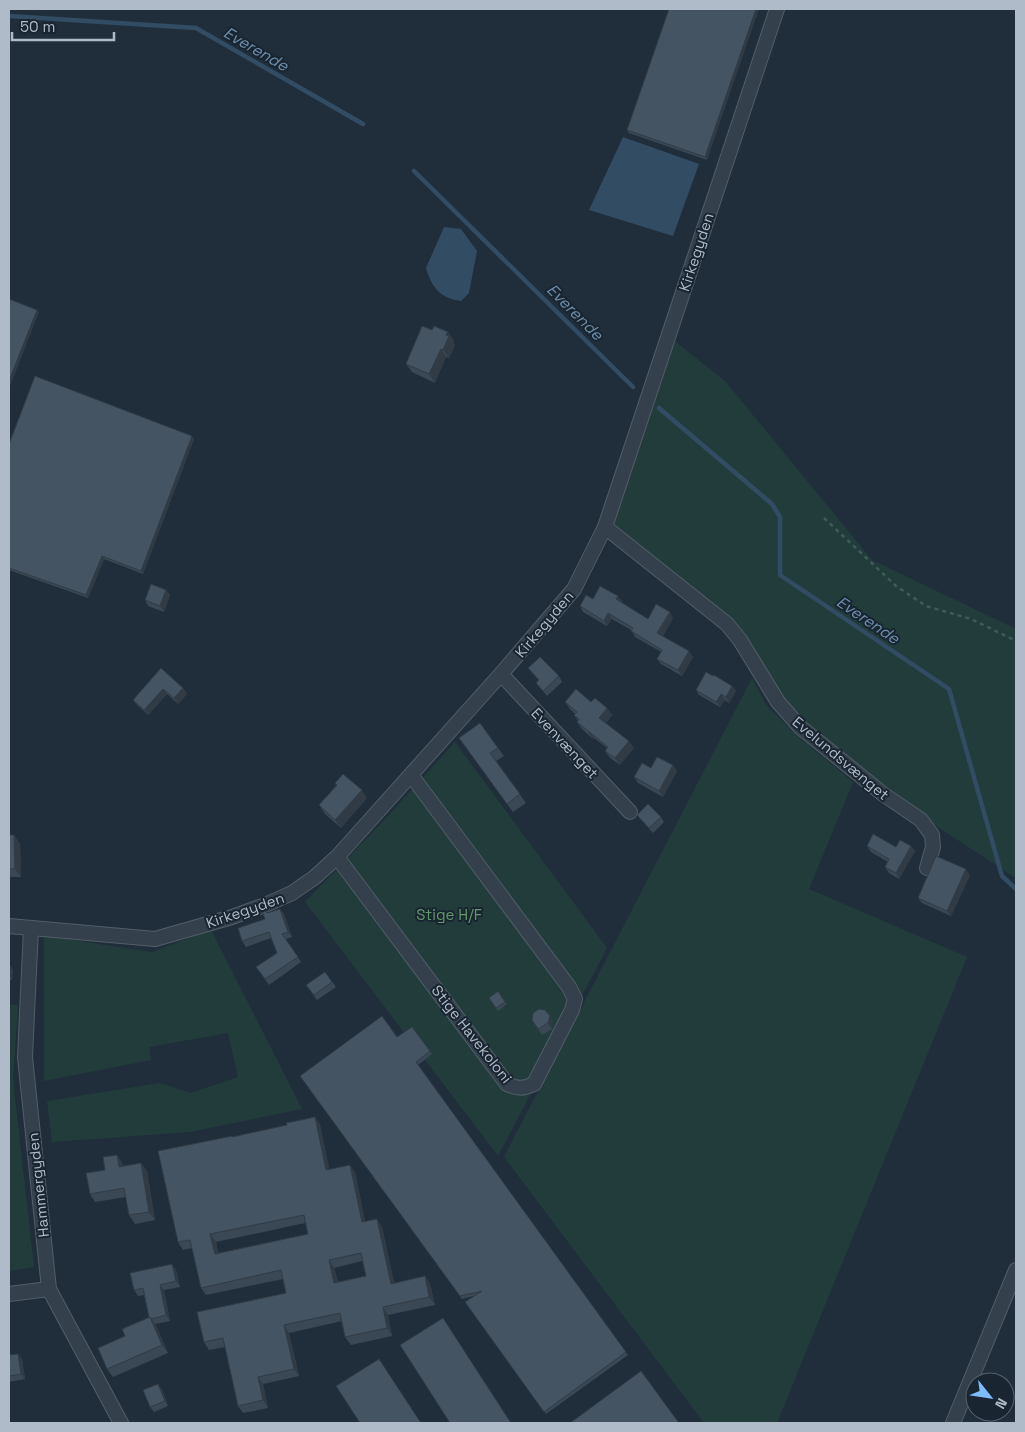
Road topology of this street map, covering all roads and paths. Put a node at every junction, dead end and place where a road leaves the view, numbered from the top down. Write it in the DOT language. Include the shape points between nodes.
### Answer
graph roads {
  1 [pos="777,9"];
  2 [pos="824,518"];
  3 [pos="605,528"];
  4 [pos="1016,641"];
  5 [pos="501,674"];
  6 [pos="410,775"];
  7 [pos="630,812"];
  8 [pos="337,856"];
  9 [pos="927,868"];
  10 [pos="9,926"];
  11 [pos="31,928"];
  12 [pos="1016,1270"];
  13 [pos="49,1288"];
  14 [pos="9,1294"];
  15 [pos="122,1423"];
  16 [pos="954,1423"];
  1 -- 3 [label="street, Kirkegyden"];
  2 -- 4 [label="path" via="896,586 926,606 971,619"];
  3 -- 5 [label="street, Kirkegyden" via="574,588"];
  3 -- 9 [label="street, Evelundsvænget" via="727,624 778,702 800,727 883,794 921,820 932,835 933,846"];
  5 -- 6 [label="street, Kirkegyden"];
  5 -- 7 [label="street, Evenvænget"];
  6 -- 8 [label="street, Kirkegyden"];
  6 -- 8 [label="street, Stige Havekoloni" via="575,999 534,1084 525,1089 507,1084"];
  8 -- 11 [label="street, Kirkegyden" via="316,877 292,893 232,917 155,939"];
  10 -- 11 [label="street, Kirkegyden"];
  11 -- 13 [label="street, Hammergyden" via="25,1057"];
  12 -- 16 [label="street"];
  13 -- 14 [label="street"];
  13 -- 15 [label="street, Hammergyden"];
}
